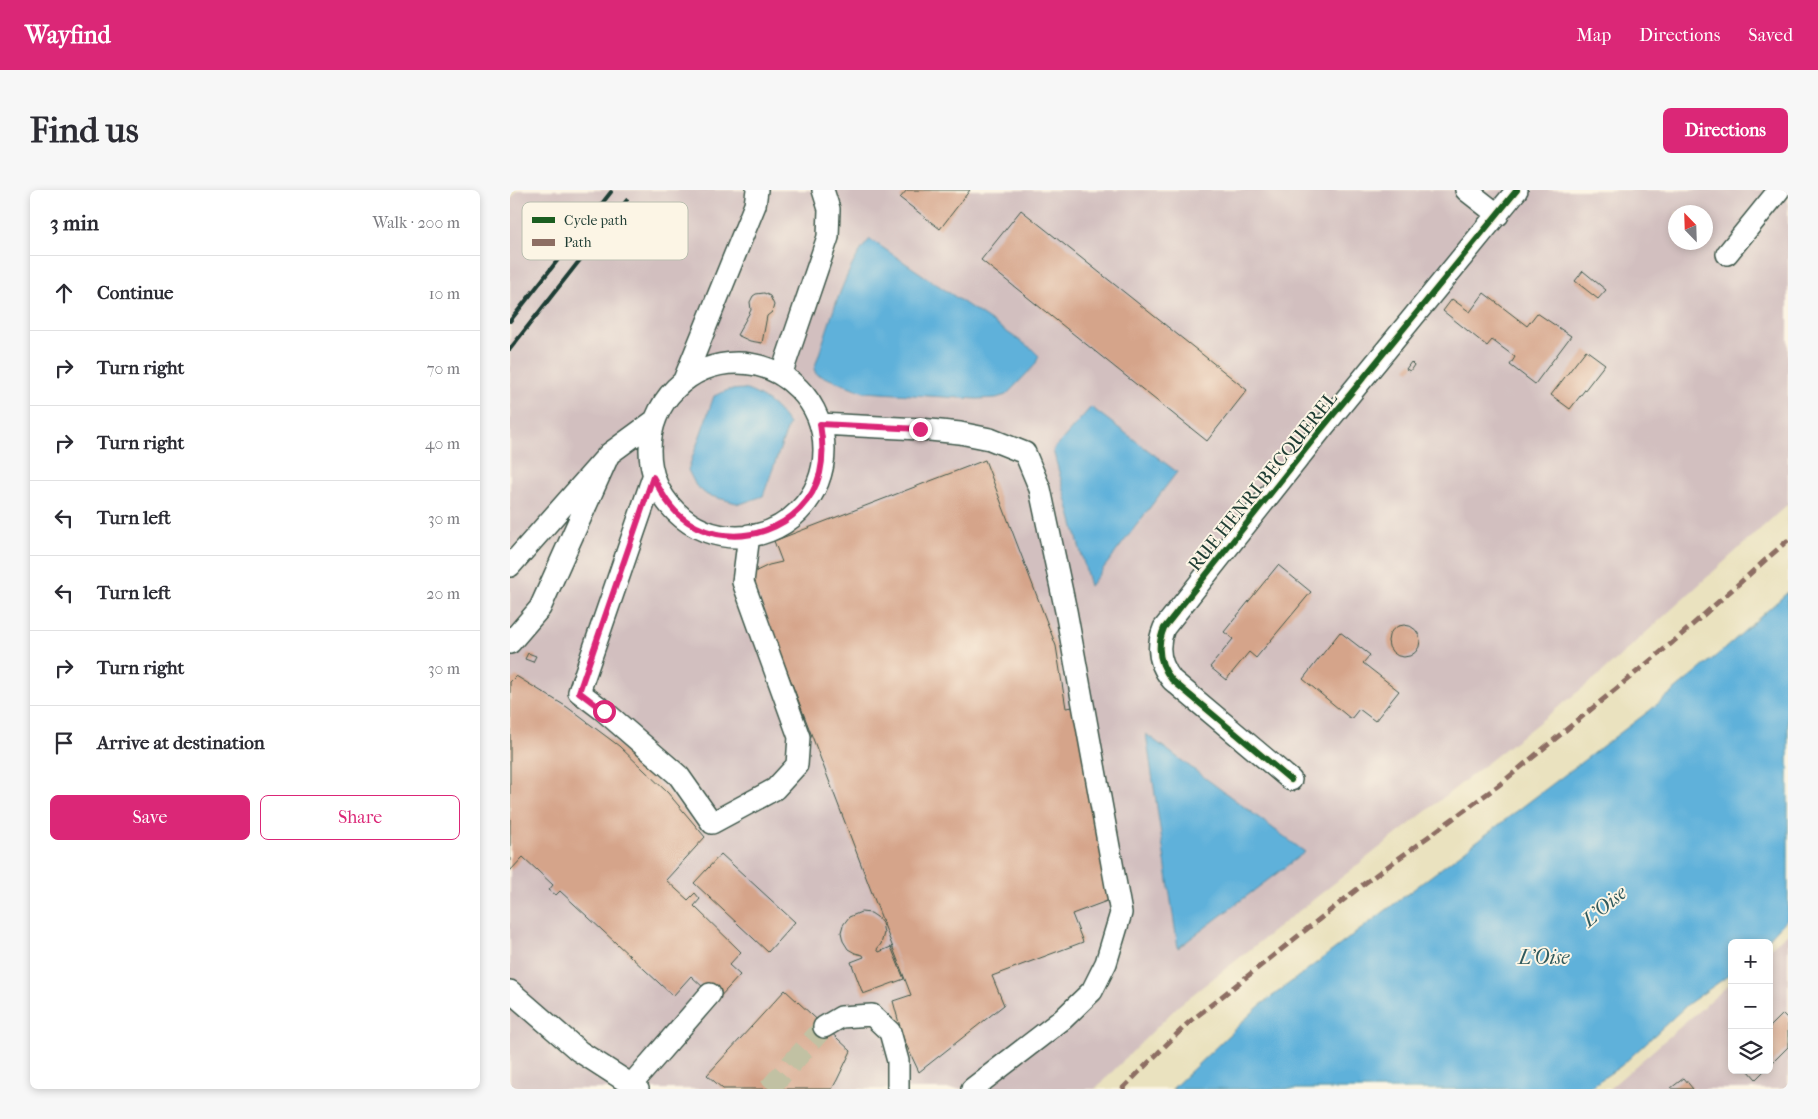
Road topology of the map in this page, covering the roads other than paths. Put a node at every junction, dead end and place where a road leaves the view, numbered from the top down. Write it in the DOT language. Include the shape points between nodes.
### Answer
graph roads {
  1 [pos="757,190"];
  2 [pos="823,190"];
  3 [pos="1466,190"];
  4 [pos="1517,190"];
  5 [pos="1779,190"];
  6 [pos="1498,215"];
  7 [pos="1727,254"];
  8 [pos="781,375"];
  9 [pos="684,380"];
  10 [pos="654,421"];
  11 [pos="820,424"];
  12 [pos="609,454"];
  13 [pos="653,477"];
  14 [pos="749,535"];
  15 [pos="510,566"];
  16 [pos="510,643"];
  17 [pos="1291,780"];
  18 [pos="510,991"];
  19 [pos="710,994"];
  20 [pos="824,1027"];
  21 [pos="634,1087"];
  22 [pos="898,1089"];
  23 [pos="972,1089"];
  1 -- 9 [label="street" via="755,204"];
  2 -- 8 [label="street" via="829,209 828,237"];
  3 -- 6 [label="street"];
  4 -- 6 [label="street, RUE HENRI BECQUEREL"];
  5 -- 7 [label="street"];
  6 -- 17 [label="street, RUE HENRI BECQUEREL" via="1320,431 1161,635 1160,659 1172,680"];
  8 -- 9 [label="street" via="757,365 732,363 707,368"];
  8 -- 11 [label="street" via="798,388"];
  9 -- 10 [label="street" via="666,398"];
  10 -- 12 [label="street"];
  10 -- 13 [label="street" via="649,449"];
  11 -- 14 [label="street" via="824,450 820,475 809,498 792,517 770,530"];
  11 -- 23 [label="street" via="920,429 990,439 1025,453 1040,489 1066,611 1121,913 1106,963 1092,991 1063,1019"];
  12 -- 15 [label="street"];
  12 -- 16 [label="street" via="540,608"];
  13 -- 14 [label="street" via="667,502 688,522 714,534"];
  13 -- 14 [label="street" via="579,692 679,776 712,823 775,790 797,765 800,737 743,582"];
  18 -- 21 [label="street" via="579,1051"];
  19 -- 21 [label="street"];
  20 -- 22 [label="street" via="841,1017 872,1015 890,1032 898,1062"];
}
